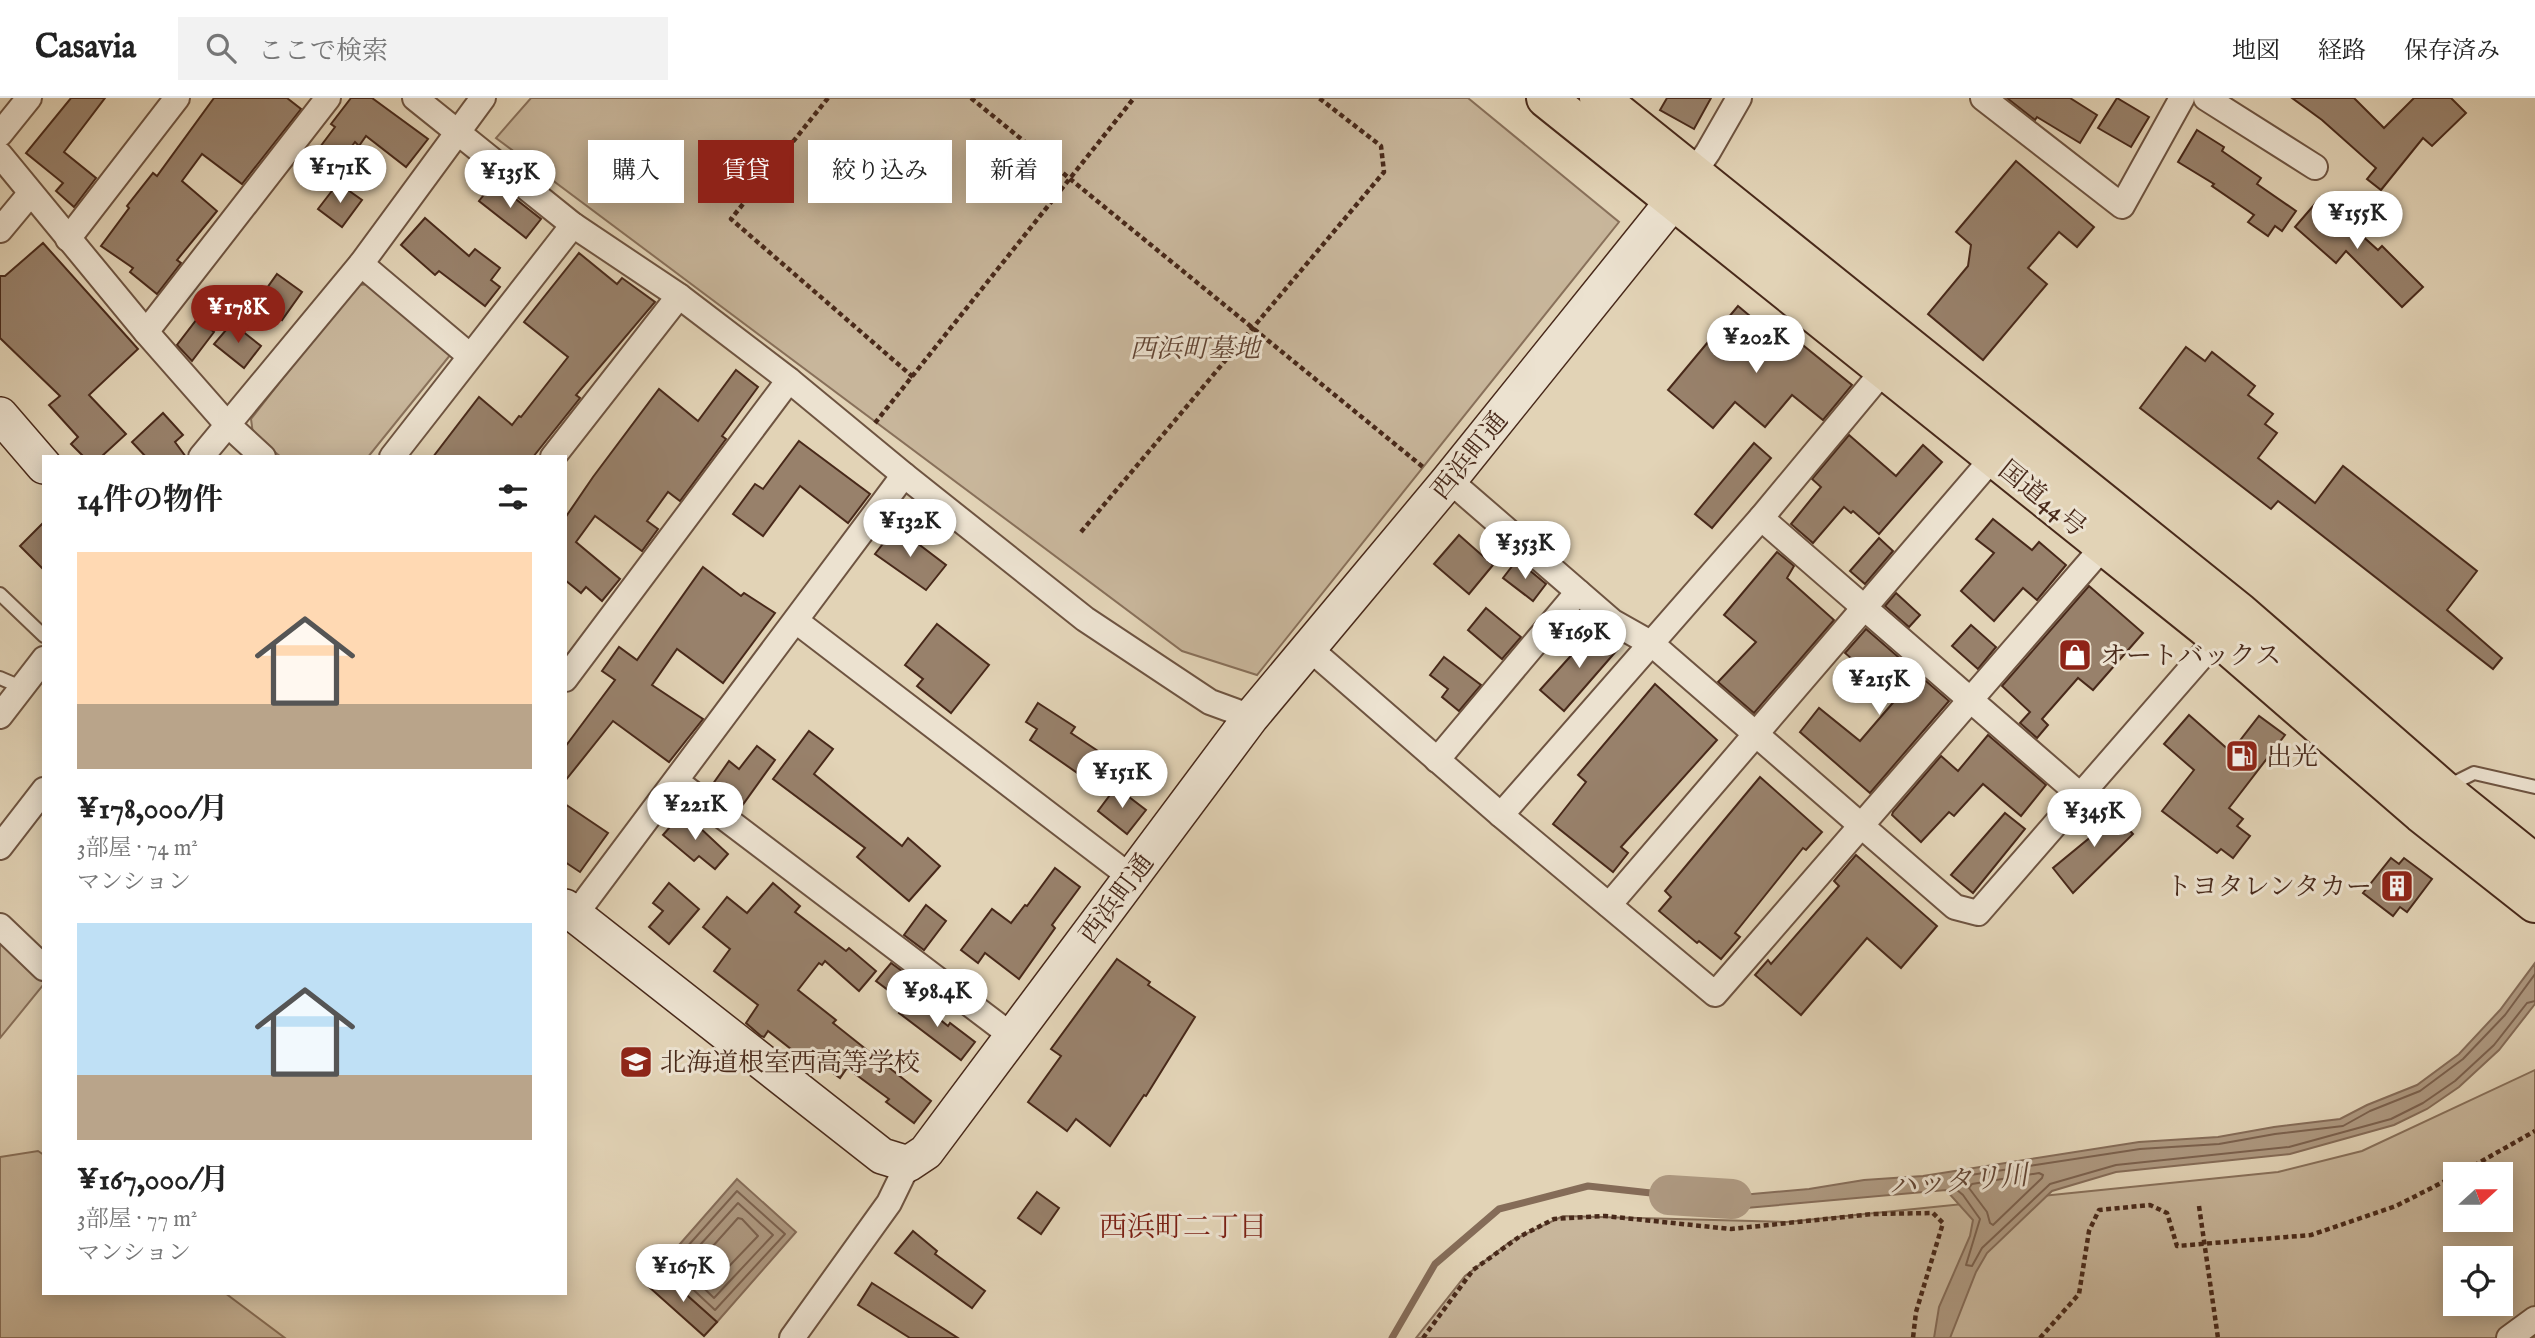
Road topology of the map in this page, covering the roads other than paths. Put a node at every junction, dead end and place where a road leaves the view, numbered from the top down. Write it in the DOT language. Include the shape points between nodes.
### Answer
graph roads {
  1 [pos="29,98"];
  2 [pos="177,98"];
  3 [pos="328,98"];
  4 [pos="415,98"];
  5 [pos="483,98"];
  6 [pos="1546,98"];
  7 [pos="1599,98"];
  8 [pos="1739,98"];
  9 [pos="1983,98"];
  10 [pos="2182,98"];
  11 [pos="2206,98"];
  12 [pos="456,131"];
  13 [pos="0,134"];
  14 [pos="0,155"];
  15 [pos="2315,167"];
  16 [pos="1683,187"];
  17 [pos="30,194"];
  18 [pos="573,225"];
  19 [pos="0,230"];
  20 [pos="68,239"];
  21 [pos="361,264"];
  22 [pos="679,296"];
  23 [pos="146,332"];
  24 [pos="470,356"];
  25 [pos="1884,370"];
  26 [pos="789,380"];
  27 [pos="0,415"];
  28 [pos="226,423"];
  29 [pos="2003,445"];
  30 [pos="202,455"];
  31 [pos="261,455"];
  32 [pos="394,455"];
  33 [pos="555,455"];
  34 [pos="42,464"];
  35 [pos="904,475"];
  36 [pos="1447,483"];
  37 [pos="1761,518"];
  38 [pos="2103,547"];
  39 [pos="1578,592"];
  40 [pos="0,594"];
  41 [pos="1866,608"];
  42 [pos="796,621"];
  43 [pos="2229,625"];
  44 [pos="42,634"];
  45 [pos="1652,644"];
  46 [pos="1310,649"];
  47 [pos="42,660"];
  48 [pos="567,676"];
  49 [pos="10,683"];
  50 [pos="1972,700"];
  51 [pos="0,716"];
  52 [pos="1251,717"];
  53 [pos="1755,733"];
  54 [pos="1437,760"];
  55 [pos="676,781"];
  56 [pos="2535,787"];
  57 [pos="42,793"];
  58 [pos="2080,795"];
  59 [pos="2431,801"];
  60 [pos="1501,815"];
  61 [pos="1861,826"];
  62 [pos="0,848"];
  63 [pos="2526,873"];
  64 [pos="1132,878"];
  65 [pos="1609,905"];
  66 [pos="570,911"];
  67 [pos="0,926"];
  68 [pos="42,966"];
  69 [pos="1012,1036"];
  70 [pos="908,1164"];
  71 [pos="2535,1319"];
  72 [pos="792,1338"];
  73 [pos="2509,1338"];
  1 -- 13 [label="street"];
  2 -- 20 [label="street"];
  3 -- 23 [label="street"];
  4 -- 12 [label="street"];
  5 -- 12 [label="street"];
  6 -- 16 [label="highway, 国道44号"];
  7 -- 16 [label="highway, 国道44号"];
  8 -- 16 [label="street"];
  9 -- 10 [label="street" via="2122,206"];
  11 -- 15 [label="street"];
  12 -- 18 [label="street"];
  12 -- 21 [label="street"];
  14 -- 17 [label="street"];
  16 -- 25 [label="highway, 国道44号"];
  16 -- 29 [label="highway, 国道44号"];
  16 -- 36 [label="street, 西浜町通"];
  17 -- 19 [label="street"];
  17 -- 20 [label="street"];
  18 -- 22 [label="street"];
  18 -- 24 [label="street"];
  20 -- 23 [label="street"];
  21 -- 24 [label="street"];
  21 -- 28 [label="street"];
  22 -- 26 [label="street"];
  22 -- 33 [label="street"];
  23 -- 28 [label="street"];
  24 -- 32 [label="street"];
  25 -- 29 [label="highway, 国道44号"];
  25 -- 37 [label="street"];
  26 -- 35 [label="street"];
  26 -- 48 [label="street"];
  27 -- 34 [label="street"];
  28 -- 30 [label="street"];
  28 -- 31 [label="street"];
  29 -- 38 [label="highway, 国道44号"];
  29 -- 41 [label="street"];
  29 -- 43 [label="highway, 国道44号"];
  35 -- 42 [label="street"];
  35 -- 52 [label="street" via="1085,619 1210,702"];
  36 -- 39 [label="street"];
  36 -- 46 [label="street, 西浜町通"];
  37 -- 41 [label="street"];
  37 -- 45 [label="street"];
  38 -- 43 [label="highway, 国道44号"];
  38 -- 50 [label="street"];
  39 -- 45 [label="street" via="1613,622"];
  39 -- 54 [label="street"];
  40 -- 44 [label="lane"];
  41 -- 50 [label="street"];
  41 -- 53 [label="street"];
  42 -- 55 [label="street"];
  42 -- 64 [label="street"];
  43 -- 58 [label="street"];
  43 -- 59 [label="highway, 国道44号"];
  45 -- 53 [label="street"];
  45 -- 60 [label="street"];
  46 -- 52 [label="street, 西浜町通"];
  46 -- 54 [label="street"];
  47 -- 49 [label="street"];
  49 -- 51 [label="street"];
  50 -- 58 [label="street"];
  50 -- 61 [label="street"];
  52 -- 64 [label="street, 西浜町通"];
  53 -- 61 [label="street"];
  53 -- 65 [label="street"];
  54 -- 60 [label="street"];
  55 -- 66 [label="street"];
  55 -- 69 [label="street"];
  56 -- 59 [label="lane" via="2474,773"];
  57 -- 62 [label="street"];
  58 -- 61 [label="street" via="1978,913 1955,907"];
  59 -- 63 [label="highway, 国道44号"];
  60 -- 65 [label="street"];
  61 -- 65 [label="street" via="1715,994"];
  64 -- 69 [label="street, 西浜町通"];
  66 -- 70 [label="street" via="882,1156"];
  67 -- 68 [label="street"];
  69 -- 70 [label="street, 西浜町通" via="926,1152"];
  70 -- 72 [label="street" via="889,1203"];
  71 -- 73 [label="street"];
}
